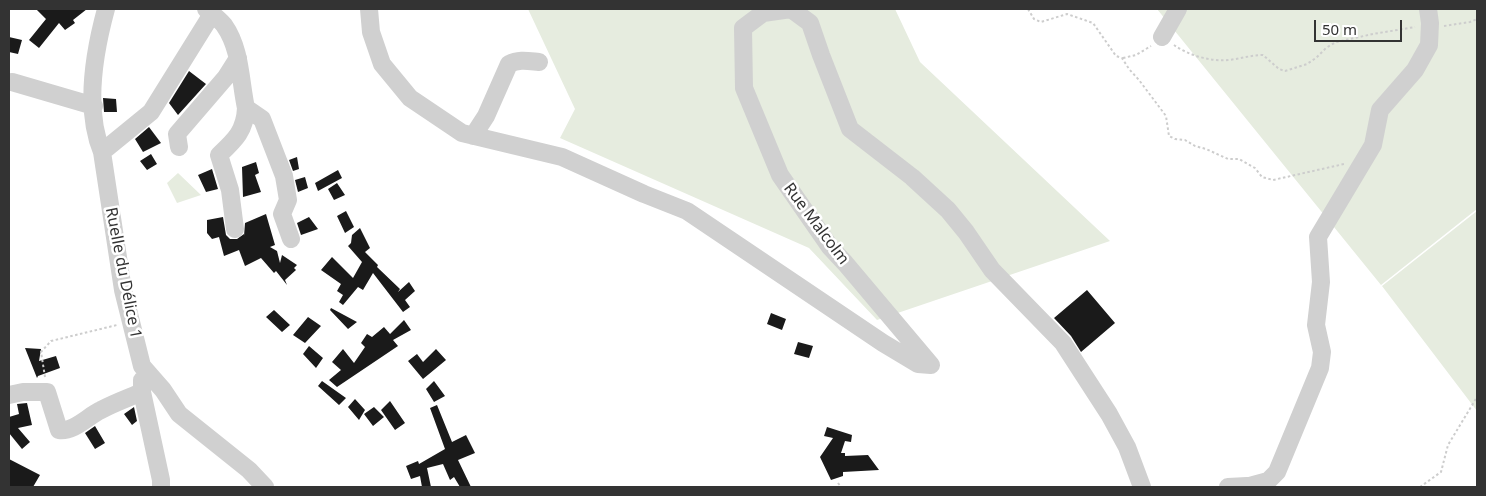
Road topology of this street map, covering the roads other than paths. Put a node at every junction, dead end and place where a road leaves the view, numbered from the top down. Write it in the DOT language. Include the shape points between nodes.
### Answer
graph roads {
  1 [pos="106,9"];
  2 [pos="369,9"];
  3 [pos="1178,9"];
  4 [pos="209,11"];
  5 [pos="750,14"];
  6 [pos="1429,20"];
  7 [pos="1162,37"];
  8 [pos="238,58"];
  9 [pos="538,62"];
  10 [pos="12,82"];
  11 [pos="94,106"];
  12 [pos="246,108"];
  13 [pos="473,136"];
  14 [pos="179,147"];
  15 [pos="102,152"];
  16 [pos="235,229"];
  17 [pos="292,239"];
  18 [pos="142,366"];
  19 [pos="142,392"];
  20 [pos="9,395"];
  21 [pos="160,487"];
  22 [pos="265,487"];
  23 [pos="1142,487"];
  24 [pos="1228,487"];
  25 [pos="1246,487"];
  1 -- 11 [label="street, Ruelle du Délice 1" via="93,76"];
  2 -- 13 [label="street, Rue Malcolm" via="370,32 382,64 410,98 462,133"];
  3 -- 7 [label="street"];
  4 -- 8 [label="street" via="233,40"];
  4 -- 15 [label="street" via="151,112"];
  5 -- 13 [label="street, Rue Malcolm" via="743,28 744,88 780,175 830,247 931,365 918,364 883,343 687,211 562,157"];
  5 -- 23 [label="street, Rue Malcolm" via="791,9 810,23 850,129 912,177 948,210 992,270 1063,343 1110,414"];
  6 -- 25 [label="street" via="1429,45 1415,70 1380,110 1373,145 1318,237 1321,282 1316,325 1322,352 1320,368 1277,472 1262,484"];
  8 -- 12 [label="street"];
  8 -- 14 [label="street" via="226,77 177,134"];
  9 -- 13 [label="street" via="522,60 509,64 486,116"];
  10 -- 11 [label="street"];
  11 -- 15 [label="street, Ruelle du Délice 1" via="95,136"];
  12 -- 16 [label="street" via="238,136 219,155 230,190"];
  12 -- 17 [label="street" via="262,119 284,176 288,200 282,214"];
  15 -- 18 [label="street, Ruelle du Délice 1" via="123,290"];
  18 -- 19 [label="street"];
  18 -- 22 [label="street, Ruelle du Délice 1" via="178,414 249,470"];
  19 -- 20 [label="street" via="63,431 59,430 47,392"];
  19 -- 21 [label="street"];
  24 -- 25 [label="street"];
}
